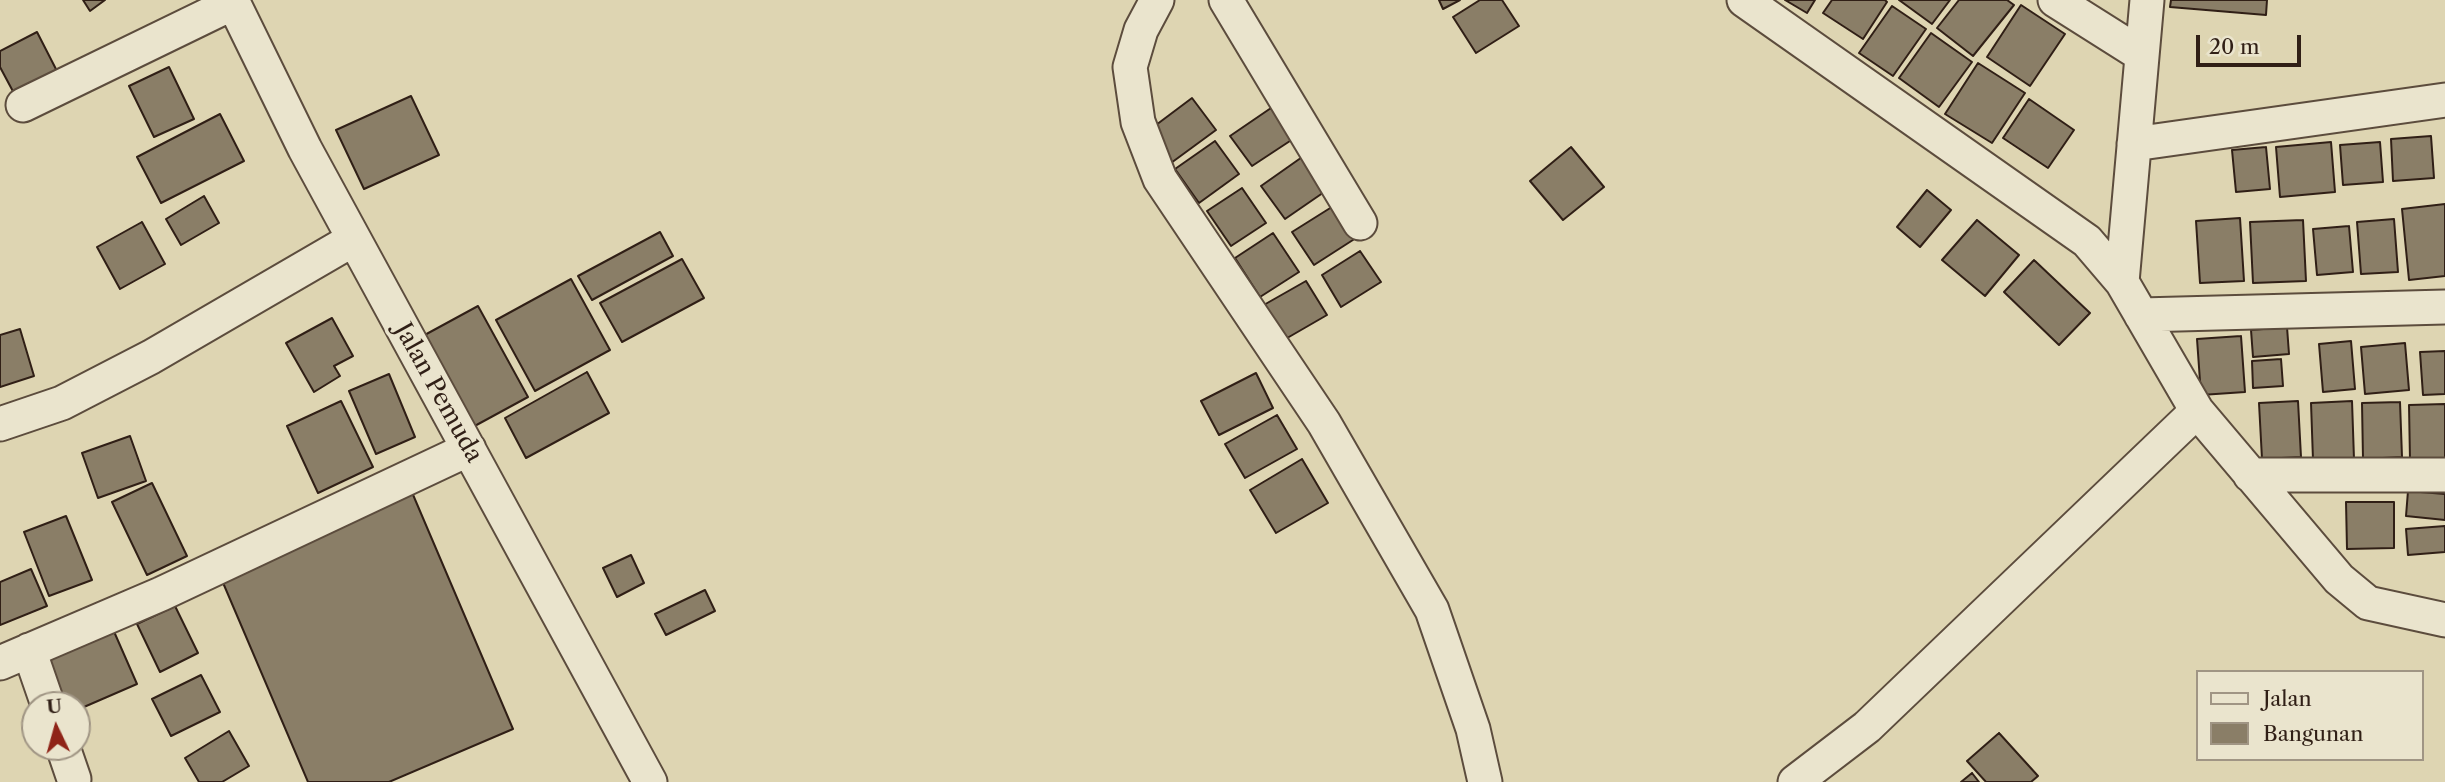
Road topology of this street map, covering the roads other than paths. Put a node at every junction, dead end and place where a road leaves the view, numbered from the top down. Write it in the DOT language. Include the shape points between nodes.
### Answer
graph roads {
  1 [pos="1157,0"];
  2 [pos="1226,0"];
  3 [pos="1744,0"];
  4 [pos="2055,0"];
  5 [pos="2147,0"];
  6 [pos="233,1"];
  7 [pos="2142,55"];
  8 [pos="2445,100"];
  9 [pos="23,106"];
  10 [pos="2134,144"];
  11 [pos="1360,223"];
  12 [pos="355,239"];
  13 [pos="2122,282"];
  14 [pos="2445,307"];
  15 [pos="2141,316"];
  16 [pos="2197,411"];
  17 [pos="0,425"];
  18 [pos="469,449"];
  19 [pos="2250,475"];
  20 [pos="2445,475"];
  21 [pos="2445,620"];
  22 [pos="14,657"];
  23 [pos="38,691"];
  24 [pos="68,761"];
  25 [pos="74,779"];
  26 [pos="650,782"];
  27 [pos="1485,782"];
  28 [pos="1794,782"];
  1 -- 27 [label="street" via="1141,30 1130,67 1138,122 1160,179 1324,423 1432,610 1473,729"];
  2 -- 11 [label="street"];
  3 -- 13 [label="street" via="2087,241"];
  4 -- 7 [label="street"];
  5 -- 7 [label="street"];
  6 -- 9 [label="street"];
  6 -- 12 [label="street, Jalan Pemuda"];
  7 -- 10 [label="street"];
  8 -- 10 [label="street"];
  10 -- 13 [label="street"];
  12 -- 17 [label="street" via="118,374 62,403"];
  12 -- 18 [label="street, Jalan Pemuda"];
  13 -- 15 [label="street"];
  14 -- 15 [label="street"];
  15 -- 16 [label="street"];
  16 -- 19 [label="street"];
  16 -- 28 [label="street" via="1867,726"];
  18 -- 22 [label="street" via="161,594"];
  18 -- 26 [label="street, Jalan Pemuda"];
  19 -- 20 [label="street"];
  19 -- 21 [label="street" via="2339,579 2368,603"];
  22 -- 23 [label="street"];
  24 -- 25 [label="street"];
}
